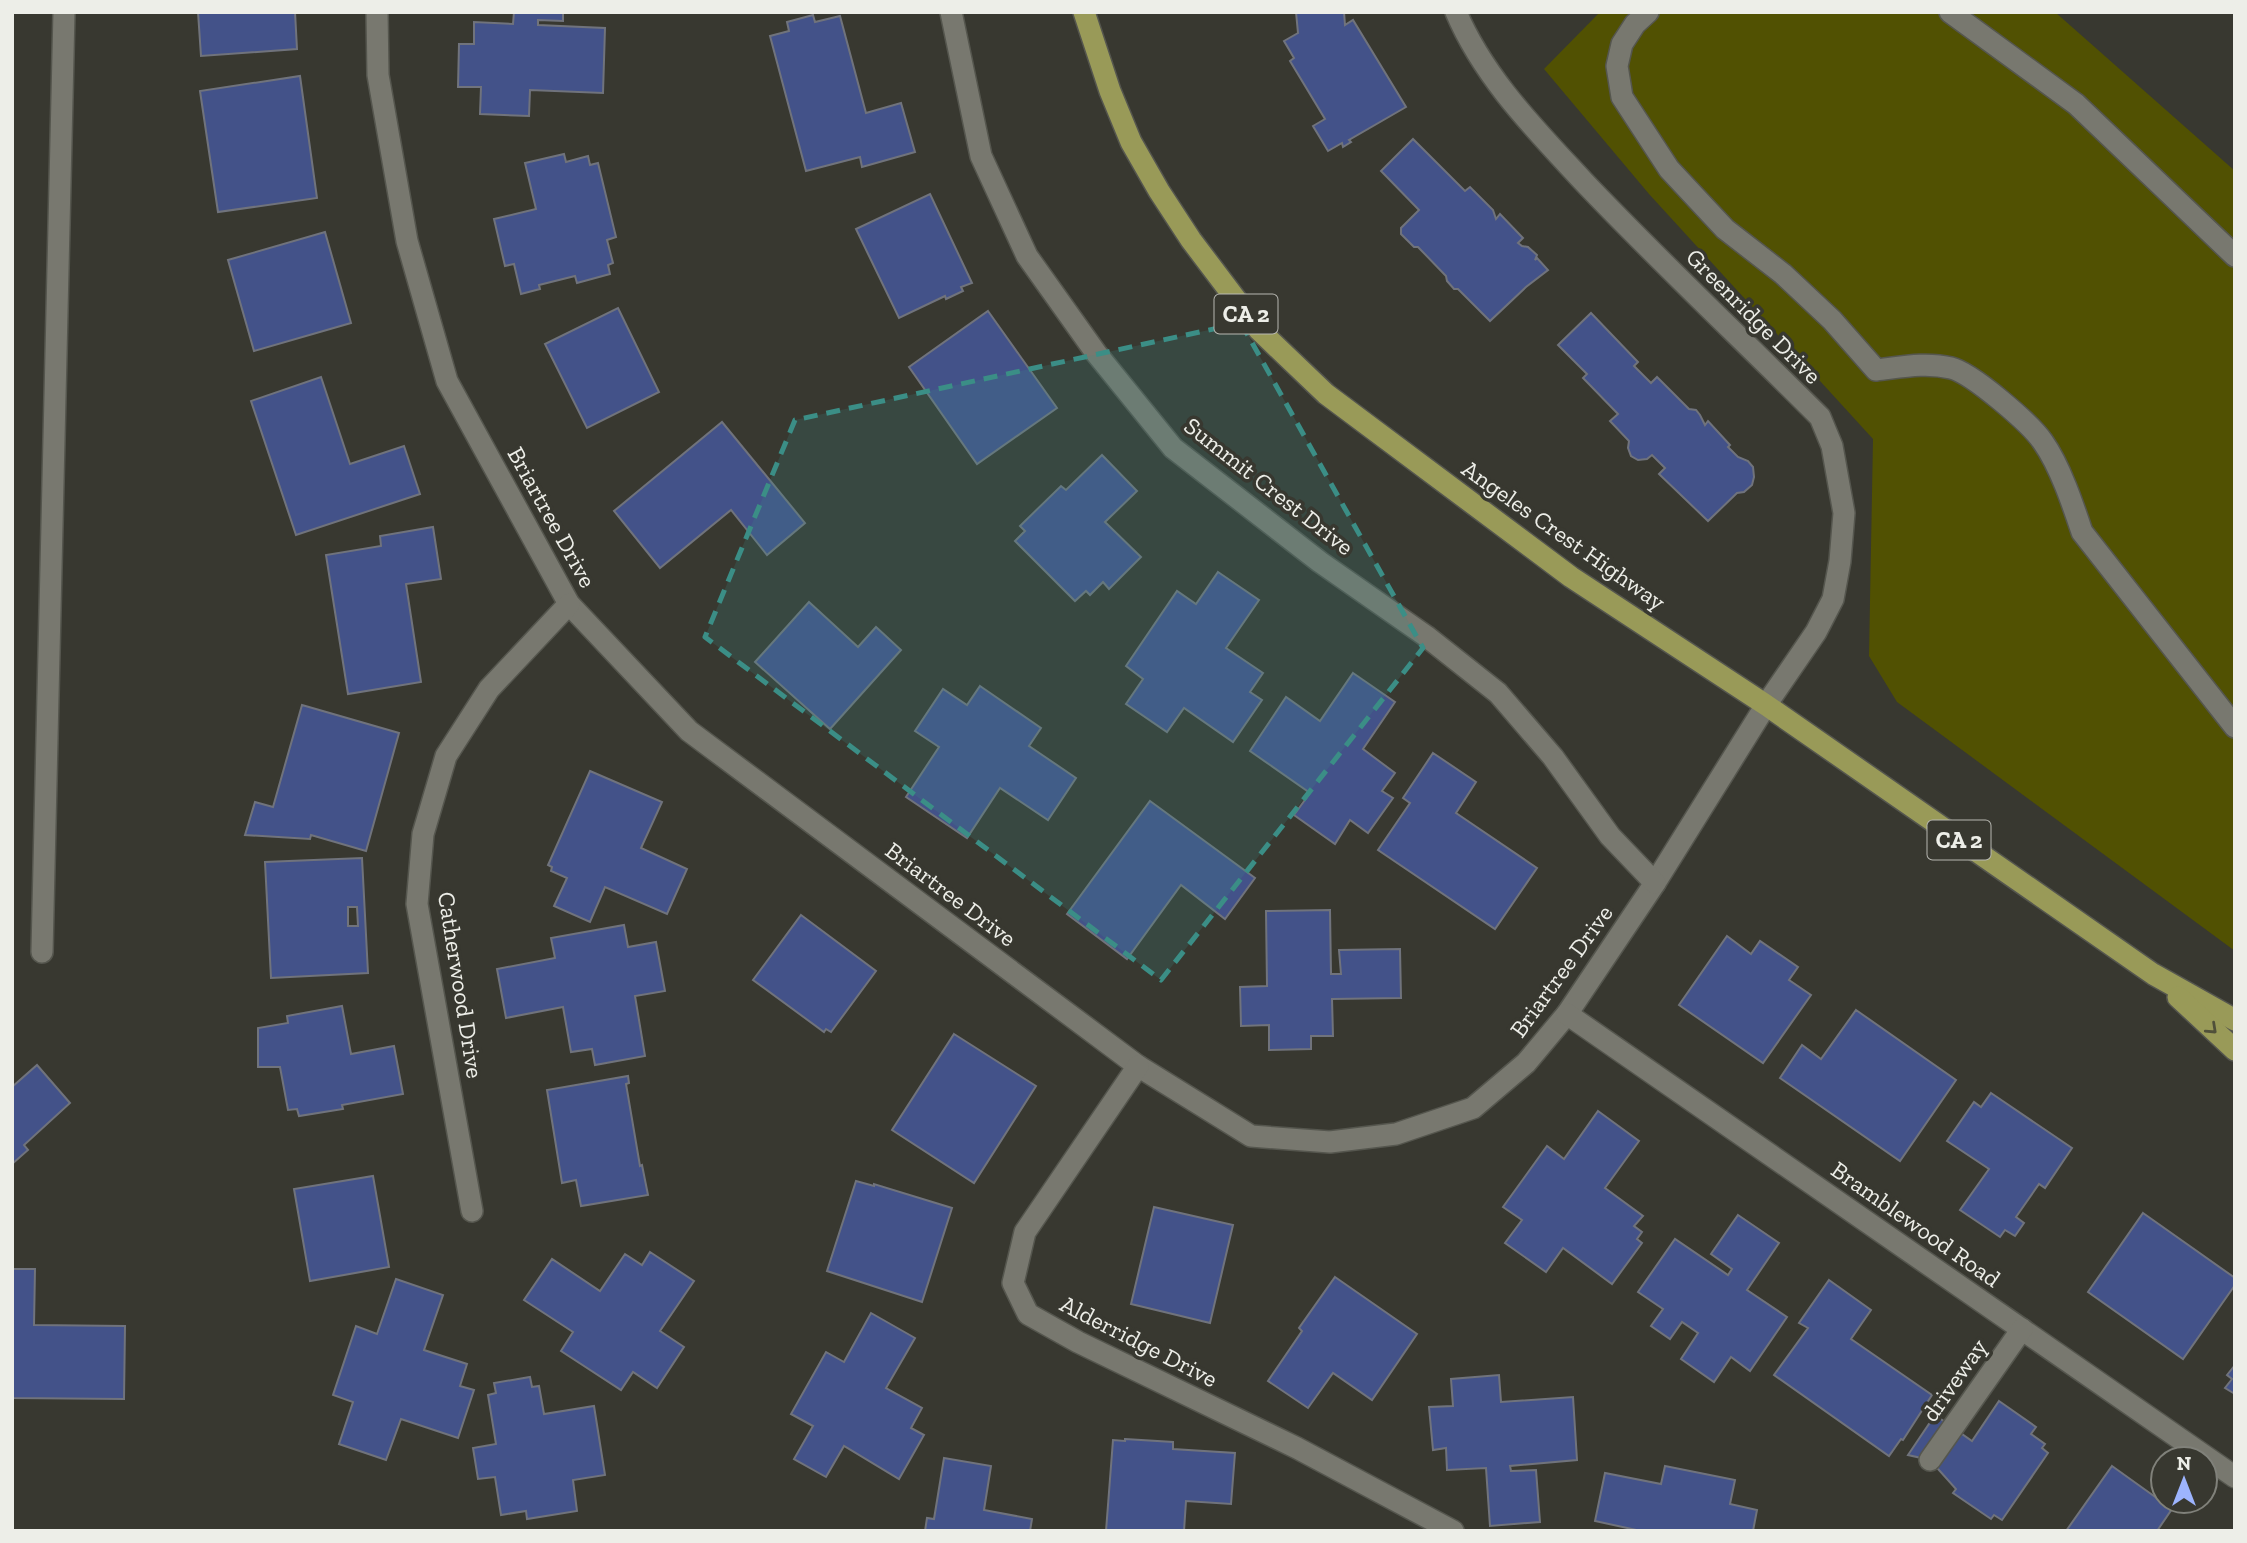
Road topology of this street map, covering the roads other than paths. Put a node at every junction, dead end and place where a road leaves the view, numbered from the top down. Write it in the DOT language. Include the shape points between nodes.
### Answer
graph roads {
  1 [pos="64,12"];
  2 [pos="377,12"];
  3 [pos="951,12"];
  4 [pos="1084,12"];
  5 [pos="1456,12"];
  6 [pos="1648,12"];
  7 [pos="1950,12"];
  8 [pos="2235,256"];
  9 [pos="569,604"];
  10 [pos="1766,705"];
  11 [pos="2235,727"];
  12 [pos="1656,883"];
  13 [pos="42,952"];
  14 [pos="2153,974"];
  15 [pos="1567,1014"];
  16 [pos="2235,1020"];
  17 [pos="2235,1050"];
  18 [pos="1138,1066"];
  19 [pos="472,1211"];
  20 [pos="2022,1329"];
  21 [pos="1930,1461"];
  22 [pos="2235,1477"];
  23 [pos="1453,1531"];
  1 -- 13 [label="street"];
  2 -- 9 [label="street, Briartree Drive" via="378,75 407,241 447,381"];
  3 -- 12 [label="street, Summit Crest Drive" via="981,156 1027,256 1096,353 1174,448 1498,693 1553,757 1610,836"];
  4 -- 10 [label="main road, Angeles Crest Highway / CA 2" via="1131,142 1191,240 1259,330 1326,394 1571,577"];
  5 -- 10 [label="street, Greenridge Drive" via="1466,36 1514,107 1628,229 1820,417 1832,446 1844,513 1833,599"];
  6 -- 11 [label="street" via="1622,44 1617,66 1622,97 1669,169 1725,229 1832,320 1876,370 1924,364 1955,368 1986,388 2043,442 2082,532"];
  7 -- 8 [label="street" via="2076,104"];
  9 -- 18 [label="street, Briartree Drive" via="689,731"];
  9 -- 19 [label="street, Catherwood Drive" via="489,689 446,756 423,834 417,904"];
  10 -- 12 [label="street, Briartree Drive"];
  10 -- 14 [label="main road, Angeles Crest Highway / CA 2"];
  12 -- 15 [label="street, Briartree Drive"];
  14 -- 16 [label="main road, Angeles Crest Highway / CA 2"];
  14 -- 17 [label="main road, Angeles Crest Highway / CA 2, one-way"];
  15 -- 18 [label="street, Briartree Drive" via="1526,1063 1473,1108 1396,1134 1330,1142 1251,1136"];
  15 -- 20 [label="street, Bramblewood Road"];
  18 -- 23 [label="street, Alderridge Drive" via="1025,1232 1013,1283 1028,1314"];
  20 -- 21 [label="street, driveway"];
  20 -- 22 [label="street, Bramblewood Road"];
}
